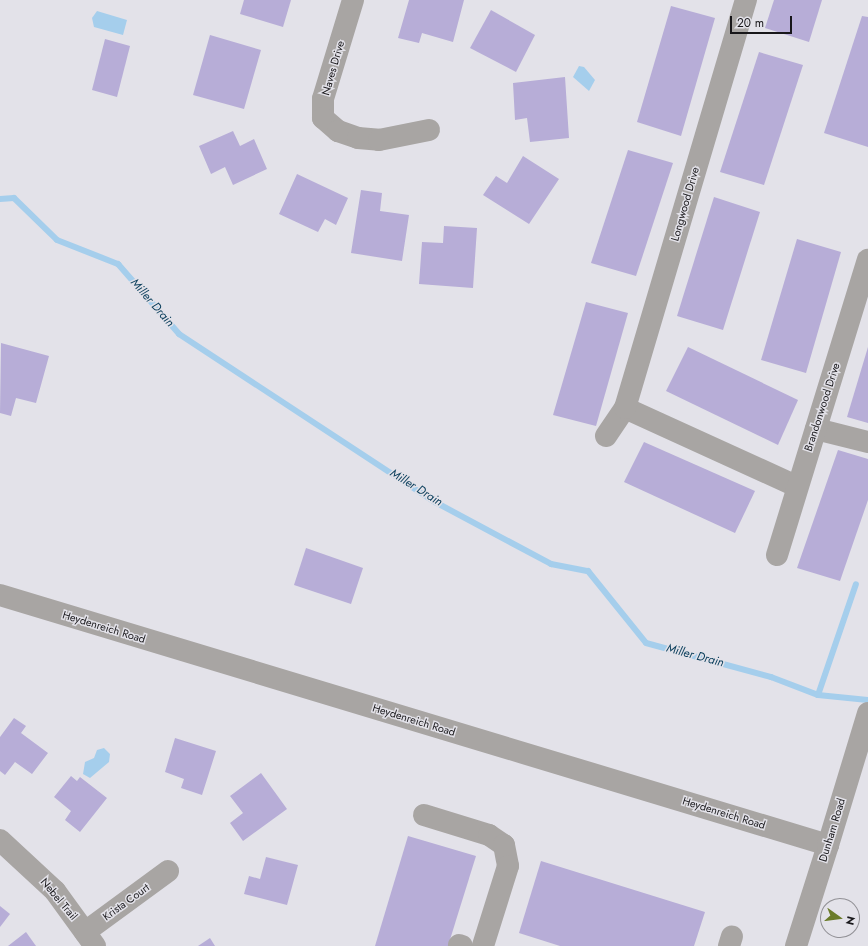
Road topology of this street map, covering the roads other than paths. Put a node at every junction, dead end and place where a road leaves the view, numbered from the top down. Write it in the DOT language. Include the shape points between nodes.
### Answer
graph roads {
  1 [pos="353,0"];
  2 [pos="746,0"];
  3 [pos="429,130"];
  4 [pos="867,264"];
  5 [pos="625,408"];
  6 [pos="816,429"];
  7 [pos="606,436"];
  8 [pos="868,442"];
  9 [pos="796,486"];
  10 [pos="777,555"];
  11 [pos="0,595"];
  12 [pos="867,718"];
  13 [pos="424,814"];
  14 [pos="0,840"];
  15 [pos="828,845"];
  16 [pos="168,871"];
  17 [pos="90,939"];
  18 [pos="483,946"];
  19 [pos="796,946"];
  1 -- 3 [label="street, Naves Drive" via="323,99 323,118 338,131 379,140"];
  2 -- 5 [label="street, Longwood Drive"];
  4 -- 6 [label="street, Brandonwood Drive"];
  5 -- 7 [label="street, Longwood Drive"];
  5 -- 9 [label="street"];
  6 -- 8 [label="street"];
  6 -- 9 [label="street, Brandonwood Drive"];
  9 -- 10 [label="street, Brandonwood Drive"];
  11 -- 15 [label="street, Heydenreich Road"];
  12 -- 15 [label="street, Dunham Road"];
  13 -- 18 [label="street" via="489,835 504,845 508,866"];
  14 -- 17 [label="street, Nebel Trail" via="56,891"];
  15 -- 19 [label="street, Dunham Road"];
  16 -- 17 [label="street, Krista Court"];
}
